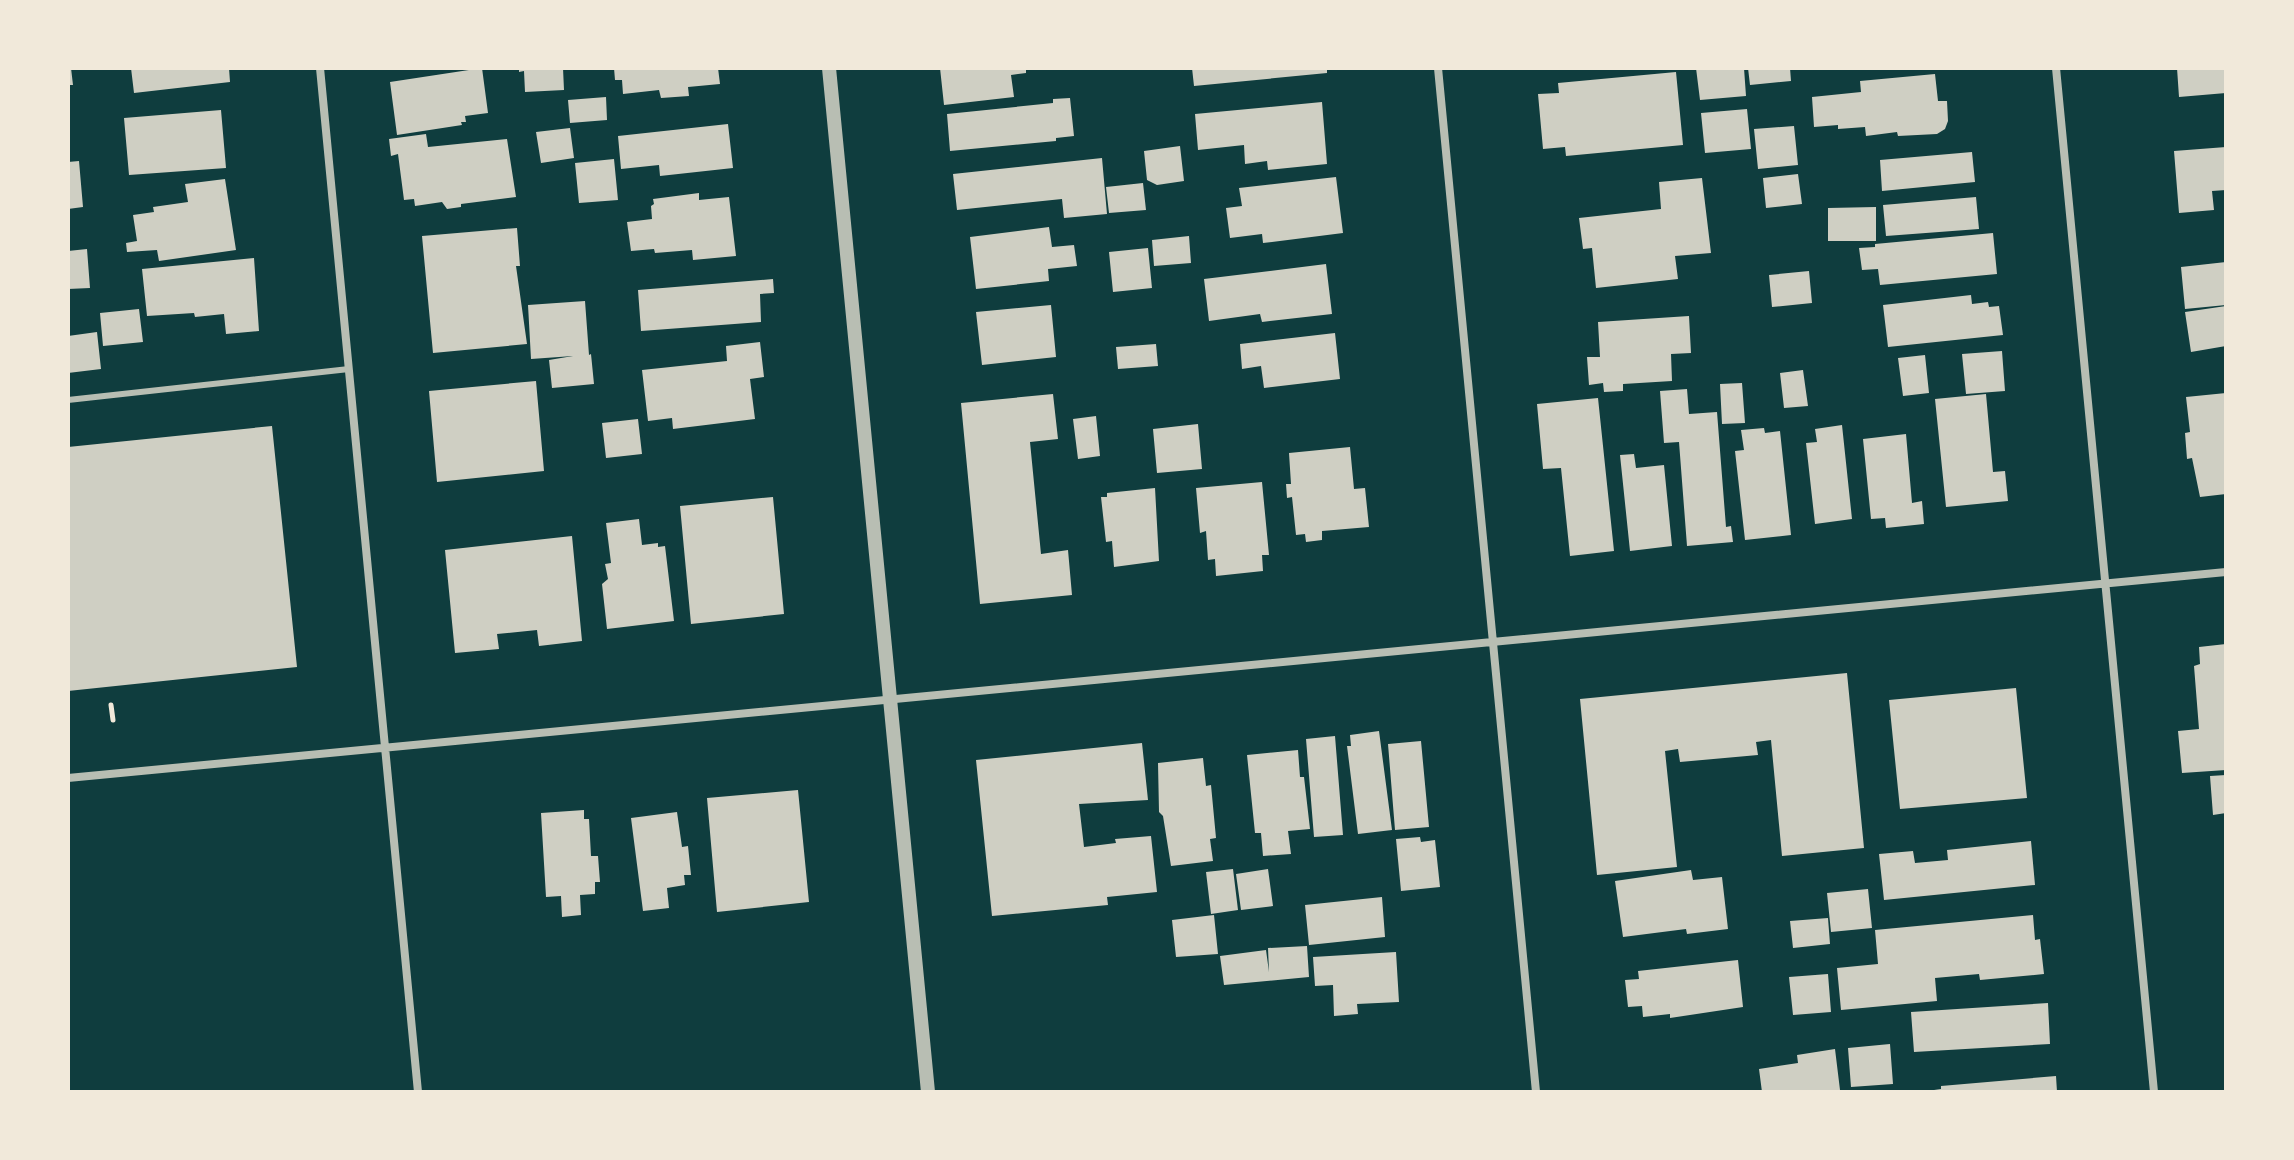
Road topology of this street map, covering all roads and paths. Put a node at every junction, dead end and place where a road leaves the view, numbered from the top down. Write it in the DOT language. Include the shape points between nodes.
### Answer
graph roads {
  1 [pos="320,68"];
  2 [pos="829,68"];
  3 [pos="1438,68"];
  4 [pos="2056,68"];
  5 [pos="349,369"];
  6 [pos="68,400"];
  7 [pos="2226,572"];
  8 [pos="2105,584"];
  9 [pos="1492,642"];
  10 [pos="889,699"];
  11 [pos="111,705"];
  12 [pos="113,720"];
  13 [pos="385,746"];
  14 [pos="68,778"];
  15 [pos="418,1092"];
  16 [pos="928,1092"];
  17 [pos="1536,1092"];
  18 [pos="2154,1092"];
  1 -- 5 [label="street"];
  2 -- 10 [label="street"];
  3 -- 9 [label="street"];
  4 -- 8 [label="street"];
  5 -- 6 [label="lane"];
  5 -- 13 [label="street"];
  7 -- 8 [label="street"];
  8 -- 9 [label="street"];
  8 -- 18 [label="street"];
  9 -- 10 [label="street"];
  9 -- 17 [label="street"];
  10 -- 13 [label="street"];
  10 -- 16 [label="street"];
  11 -- 12 [label="path"];
  13 -- 14 [label="street"];
  13 -- 15 [label="street"];
}
